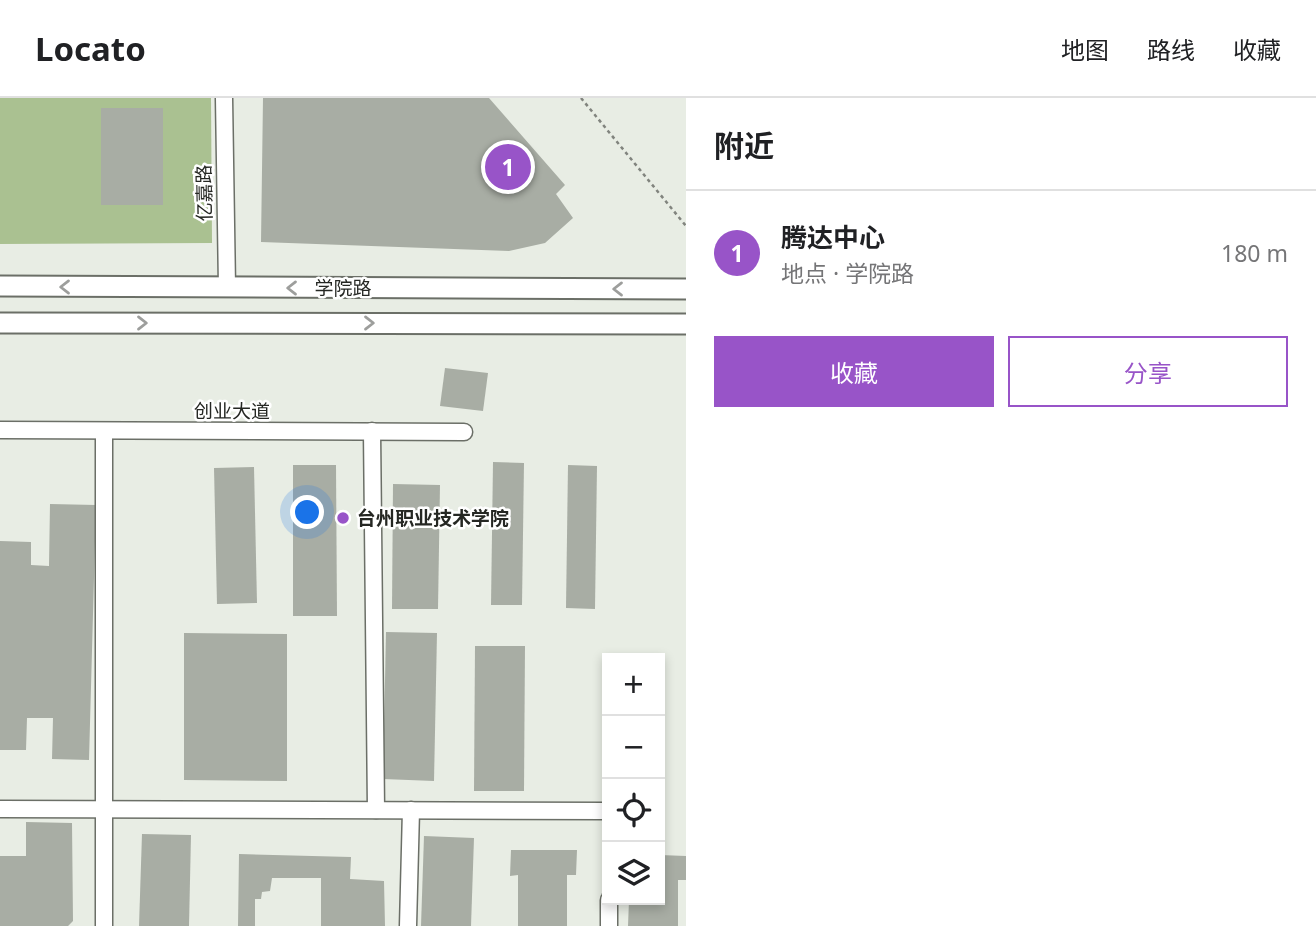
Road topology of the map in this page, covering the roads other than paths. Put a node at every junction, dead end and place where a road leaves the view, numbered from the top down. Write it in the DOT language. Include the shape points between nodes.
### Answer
graph roads {
  1 [pos="224,98"];
  2 [pos="0,286"];
  3 [pos="227,287"];
  4 [pos="686,289"];
  5 [pos="0,323"];
  6 [pos="686,324"];
  7 [pos="0,430"];
  8 [pos="372,431"];
  9 [pos="464,432"];
  10 [pos="104,433"];
  11 [pos="103,808"];
  12 [pos="0,809"];
  13 [pos="376,810"];
  14 [pos="411,810"];
  15 [pos="602,811"];
  16 [pos="609,905"];
  17 [pos="104,926"];
  18 [pos="408,926"];
  19 [pos="609,926"];
  1 -- 3 [label="street, 亿嘉路"];
  3 -- 2 [label="main road, 学院路, one-way"];
  4 -- 3 [label="main road, 学院路, one-way"];
  5 -- 6 [label="main road, 学院路, one-way"];
  7 -- 10 [label="street, 创业大道"];
  8 -- 9 [label="street, 创业大道"];
  8 -- 10 [label="street, 创业大道"];
  8 -- 13 [label="street"];
  10 -- 11 [label="street"];
  11 -- 12 [label="street"];
  11 -- 13 [label="street"];
  11 -- 17 [label="street"];
  13 -- 14 [label="street"];
  14 -- 15 [label="street"];
  14 -- 18 [label="street"];
  16 -- 19 [label="street"];
}
